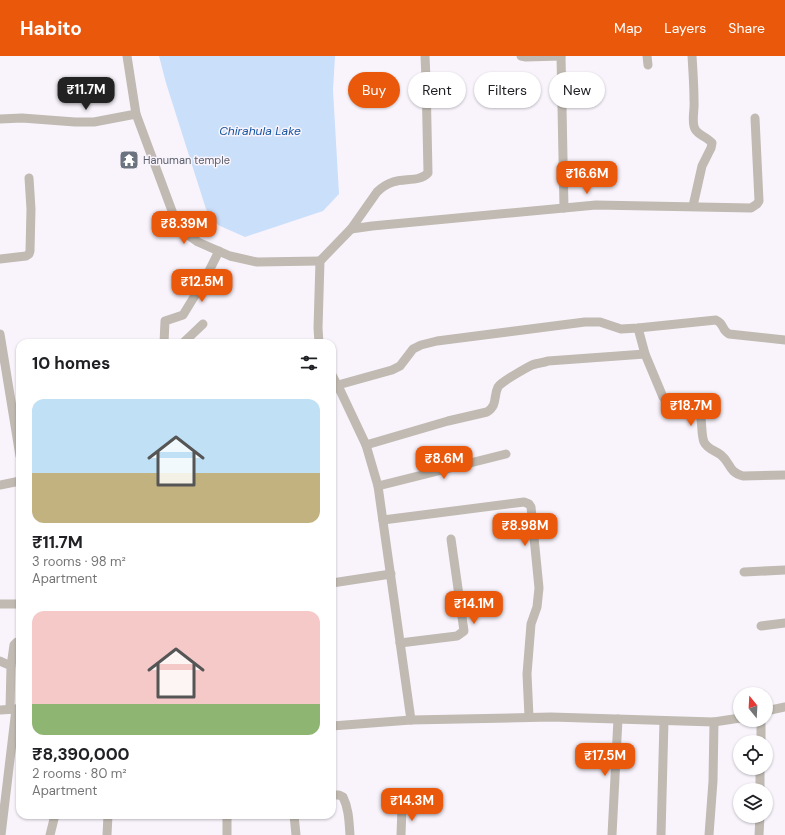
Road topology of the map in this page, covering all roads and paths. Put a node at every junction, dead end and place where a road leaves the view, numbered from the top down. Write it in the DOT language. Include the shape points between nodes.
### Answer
graph roads {
  1 [pos="127,56"];
  2 [pos="425,56"];
  3 [pos="522,56"];
  4 [pos="561,56"];
  5 [pos="692,56"];
  6 [pos="136,114"];
  7 [pos="754,118"];
  8 [pos="0,119"];
  9 [pos="29,178"];
  10 [pos="693,206"];
  11 [pos="564,208"];
  12 [pos="351,229"];
  13 [pos="219,251"];
  14 [pos="0,259"];
  15 [pos="320,261"];
  16 [pos="203,324"];
  17 [pos="638,328"];
  18 [pos="0,334"];
  19 [pos="164,339"];
  20 [pos="187,339"];
  21 [pos="319,339"];
  22 [pos="785,340"];
  23 [pos="644,354"];
  24 [pos="337,388"];
  25 [pos="16,432"];
  26 [pos="366,445"];
  27 [pos="506,454"];
  28 [pos="785,475"];
  29 [pos="16,482"];
  30 [pos="0,485"];
  31 [pos="378,486"];
  32 [pos="383,520"];
  33 [pos="451,540"];
  34 [pos="785,570"];
  35 [pos="744,572"];
  36 [pos="391,574"];
  37 [pos="336,582"];
  38 [pos="0,604"];
  39 [pos="16,604"];
  40 [pos="785,623"];
  41 [pos="761,626"];
  42 [pos="16,643"];
  43 [pos="400,644"];
  44 [pos="0,661"];
  45 [pos="11,666"];
  46 [pos="785,706"];
  47 [pos="16,709"];
  48 [pos="773,709"];
  49 [pos="0,710"];
  50 [pos="529,717"];
  51 [pos="733,719"];
  52 [pos="411,720"];
  53 [pos="618,720"];
  54 [pos="664,720"];
  55 [pos="714,722"];
  56 [pos="336,726"];
  57 [pos="336,795"];
  58 [pos="402,807"];
  59 [pos="54,819"];
  60 [pos="108,819"];
  61 [pos="227,819"];
  62 [pos="294,819"];
  63 [pos="760,823"];
  64 [pos="1,835"];
  65 [pos="50,835"];
  66 [pos="107,835"];
  67 [pos="227,835"];
  68 [pos="296,835"];
  69 [pos="350,835"];
  70 [pos="401,835"];
  71 [pos="612,835"];
  72 [pos="661,835"];
  73 [pos="709,835"];
  74 [pos="759,835"];
  1 -- 6 [label="street"];
  2 -- 12 [label="street" via="428,173 424,177 392,182 381,188"];
  3 -- 4 [label="street"];
  4 -- 11 [label="street"];
  5 -- 10 [label="street" via="695,130 712,143 702,166"];
  6 -- 8 [label="street" via="94,122"];
  6 -- 13 [label="street" via="181,230 198,242"];
  7 -- 10 [label="street" via="759,200 757,204 751,208"];
  9 -- 14 [label="street" via="30,252 26,256"];
  10 -- 11 [label="street" via="596,205"];
  11 -- 12 [label="street"];
  12 -- 15 [label="street"];
  13 -- 15 [label="street" via="257,262"];
  13 -- 19 [label="street" via="183,315 165,321"];
  15 -- 21 [label="street"];
  16 -- 20 [label="street"];
  17 -- 22 [label="street" via="716,320 729,334"];
  17 -- 23 [label="street"];
  17 -- 24 [label="street" via="621,329 600,322 585,322 437,341 413,349 400,366 392,370"];
  18 -- 25 [label="street"];
  23 -- 26 [label="street" via="533,365 499,385 495,403 488,412"];
  23 -- 28 [label="street" via="663,397 696,407 704,442 708,448 723,456 736,474"];
  24 -- 26 [label="street"];
  26 -- 31 [label="street"];
  27 -- 31 [label="street"];
  29 -- 30 [label="street"];
  31 -- 32 [label="street"];
  32 -- 36 [label="street"];
  32 -- 50 [label="street" via="524,502 529,504 539,588 527,674"];
  33 -- 43 [label="street" via="464,631 458,636"];
  34 -- 35 [label="street"];
  36 -- 37 [label="street"];
  36 -- 43 [label="street"];
  38 -- 39 [label="street"];
  40 -- 41 [label="street"];
  42 -- 45 [label="street"];
  43 -- 52 [label="street"];
  44 -- 45 [label="street"];
  45 -- 47 [label="street"];
  46 -- 48 [label="street"];
  47 -- 49 [label="street"];
  47 -- 64 [label="street"];
  50 -- 52 [label="street"];
  50 -- 53 [label="street"];
  51 -- 55 [label="street"];
  52 -- 56 [label="street"];
  53 -- 54 [label="street"];
  53 -- 71 [label="street"];
  54 -- 55 [label="street"];
  54 -- 72 [label="street"];
  55 -- 73 [label="street"];
  57 -- 69 [label="street" via="343,797 347,806"];
  58 -- 70 [label="street"];
  59 -- 65 [label="street"];
  60 -- 66 [label="street"];
  61 -- 67 [label="street"];
  62 -- 68 [label="street"];
  63 -- 74 [label="street"];
}
